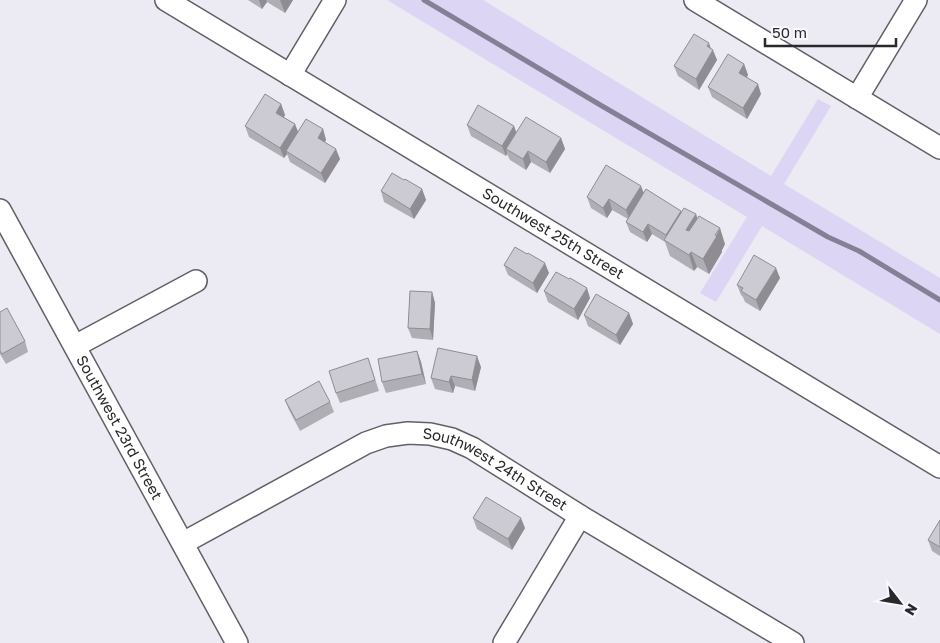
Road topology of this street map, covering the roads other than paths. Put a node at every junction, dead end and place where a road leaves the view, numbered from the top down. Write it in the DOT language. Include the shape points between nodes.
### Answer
graph roads {
  1 [pos="166,0"];
  2 [pos="335,0"];
  3 [pos="695,0"];
  4 [pos="916,0"];
  5 [pos="290,75"];
  6 [pos="858,98"];
  7 [pos="940,148"];
  8 [pos="0,210"];
  9 [pos="196,282"];
  10 [pos="74,346"];
  11 [pos="940,467"];
  12 [pos="580,516"];
  13 [pos="183,543"];
  14 [pos="770,637"];
  15 [pos="237,643"];
  16 [pos="504,643"];
  17 [pos="793,643"];
  1 -- 5 [label="street, Southwest 25th Street"];
  2 -- 5 [label="street"];
  3 -- 6 [label="street"];
  4 -- 6 [label="street"];
  5 -- 11 [label="street, Southwest 25th Street"];
  6 -- 7 [label="street"];
  8 -- 10 [label="street, Southwest 23rd Street"];
  9 -- 10 [label="street"];
  10 -- 13 [label="street, Southwest 23rd Street"];
  12 -- 13 [label="street, Southwest 24th Street" via="472,448 452,439 408,433 366,443"];
  12 -- 14 [label="street, Southwest 24th Street"];
  12 -- 16 [label="street"];
  13 -- 15 [label="street, Southwest 23rd Street"];
  14 -- 17 [label="street, Southwest 24th Street"];
}
